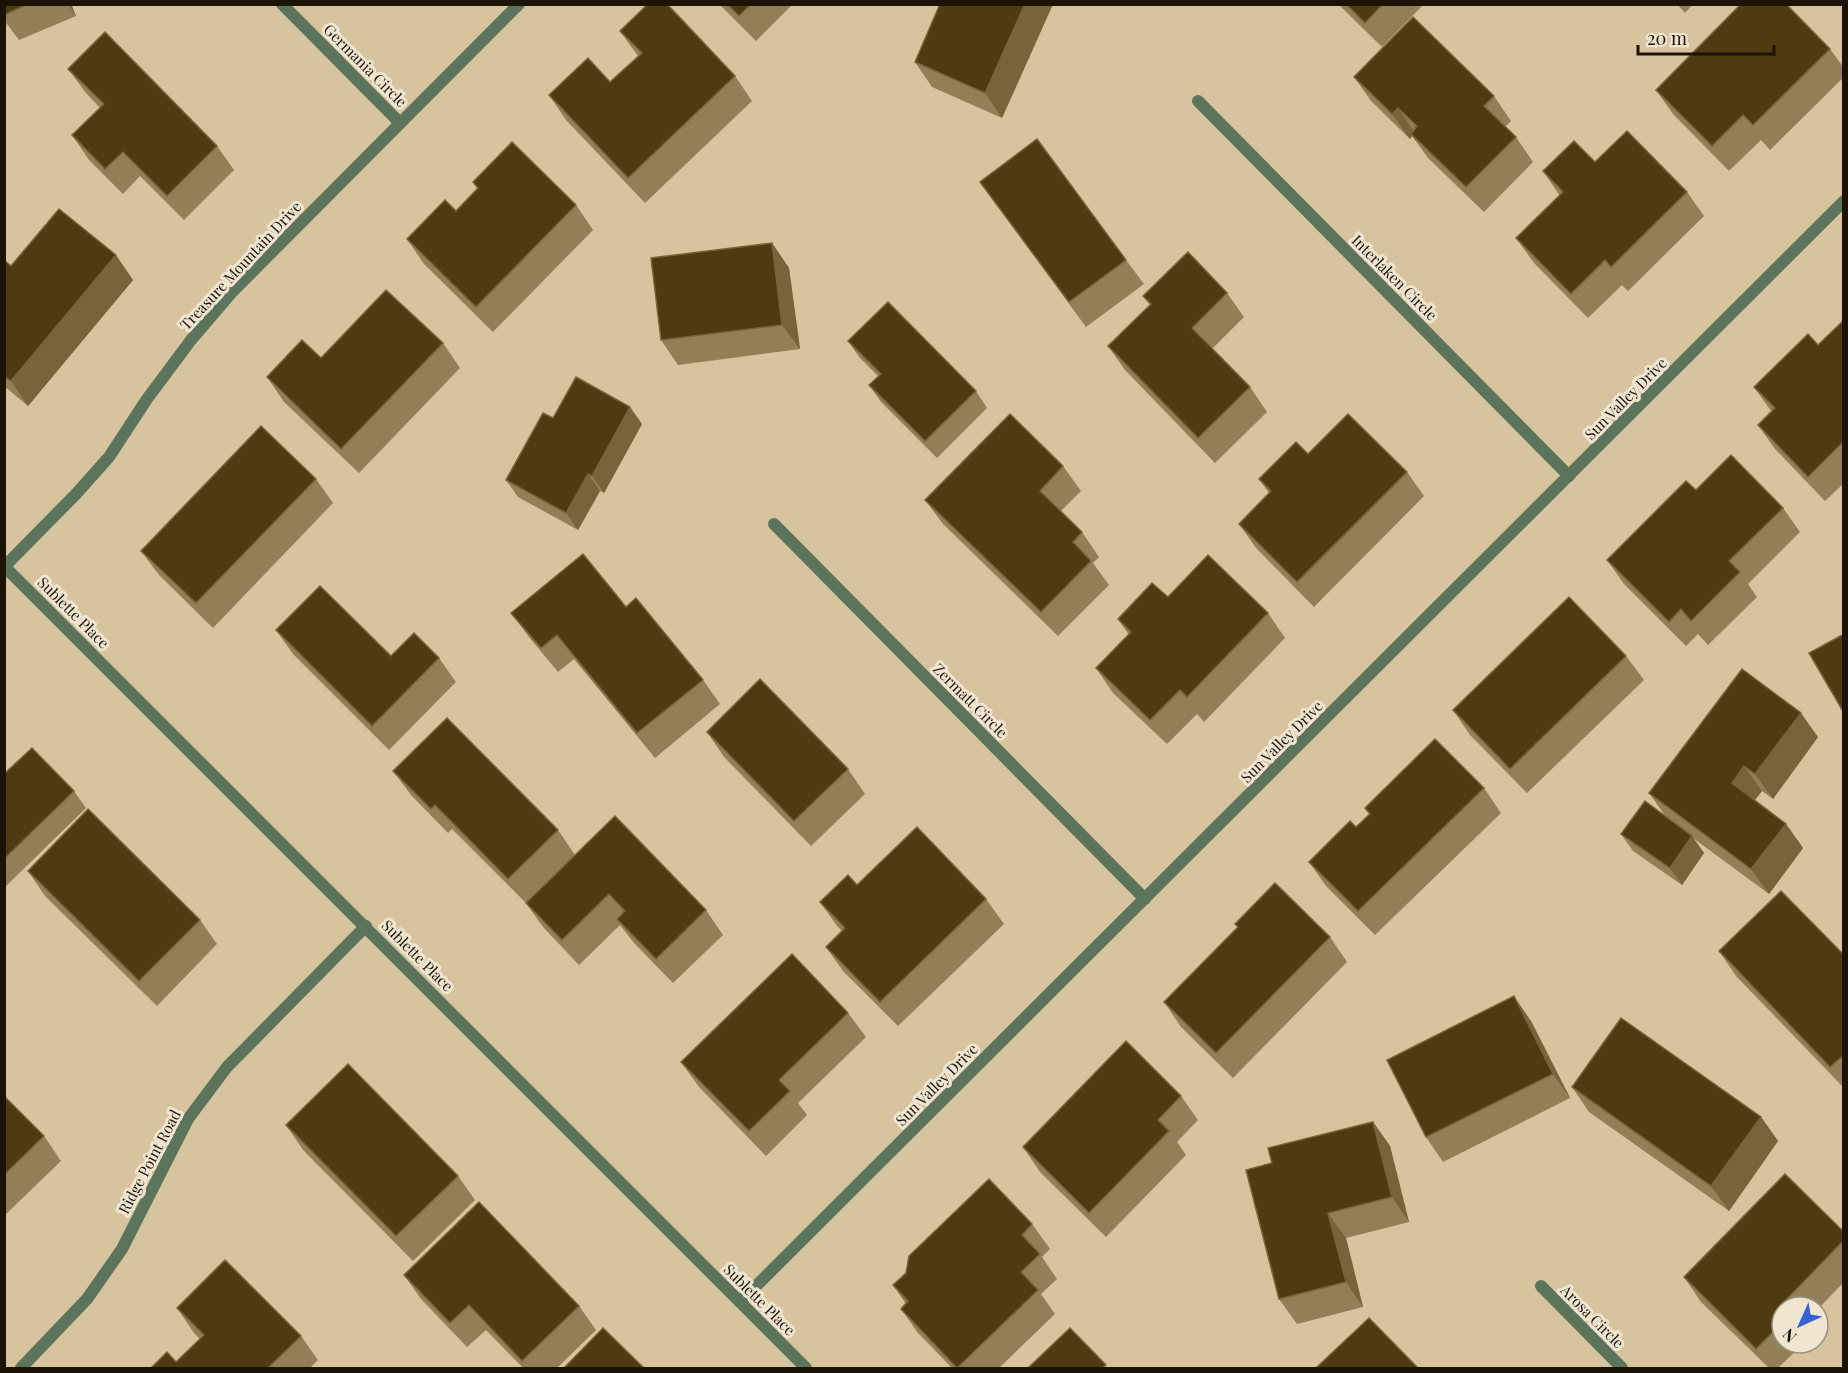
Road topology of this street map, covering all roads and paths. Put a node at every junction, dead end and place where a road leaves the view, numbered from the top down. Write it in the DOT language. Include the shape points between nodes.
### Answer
graph roads {
  1 [pos="282,4"];
  2 [pos="519,4"];
  3 [pos="1198,101"];
  4 [pos="400,123"];
  5 [pos="1844,201"];
  6 [pos="1569,476"];
  7 [pos="774,524"];
  8 [pos="5,566"];
  9 [pos="1145,899"];
  10 [pos="366,926"];
  11 [pos="1541,1286"];
  12 [pos="740,1302"];
  13 [pos="21,1368"];
  14 [pos="806,1368"];
  15 [pos="1622,1368"];
  1 -- 4 [label="street, Germania Circle"];
  2 -- 4 [label="street, Treasure Mountain Drive"];
  3 -- 6 [label="street, Interlaken Circle"];
  4 -- 8 [label="street, Treasure Mountain Drive" via="232,292 147,399 109,457"];
  5 -- 6 [label="street, Sun Valley Drive"];
  6 -- 9 [label="street, Sun Valley Drive"];
  7 -- 9 [label="street, Zermatt Circle"];
  8 -- 10 [label="street, Sublette Place"];
  9 -- 12 [label="street, Sun Valley Drive"];
  10 -- 12 [label="street, Sublette Place"];
  10 -- 13 [label="street, Ridge Point Road" via="227,1067 189,1119 122,1249 87,1299"];
  11 -- 15 [label="street, Arosa Circle"];
  12 -- 14 [label="street, Sublette Place"];
}
